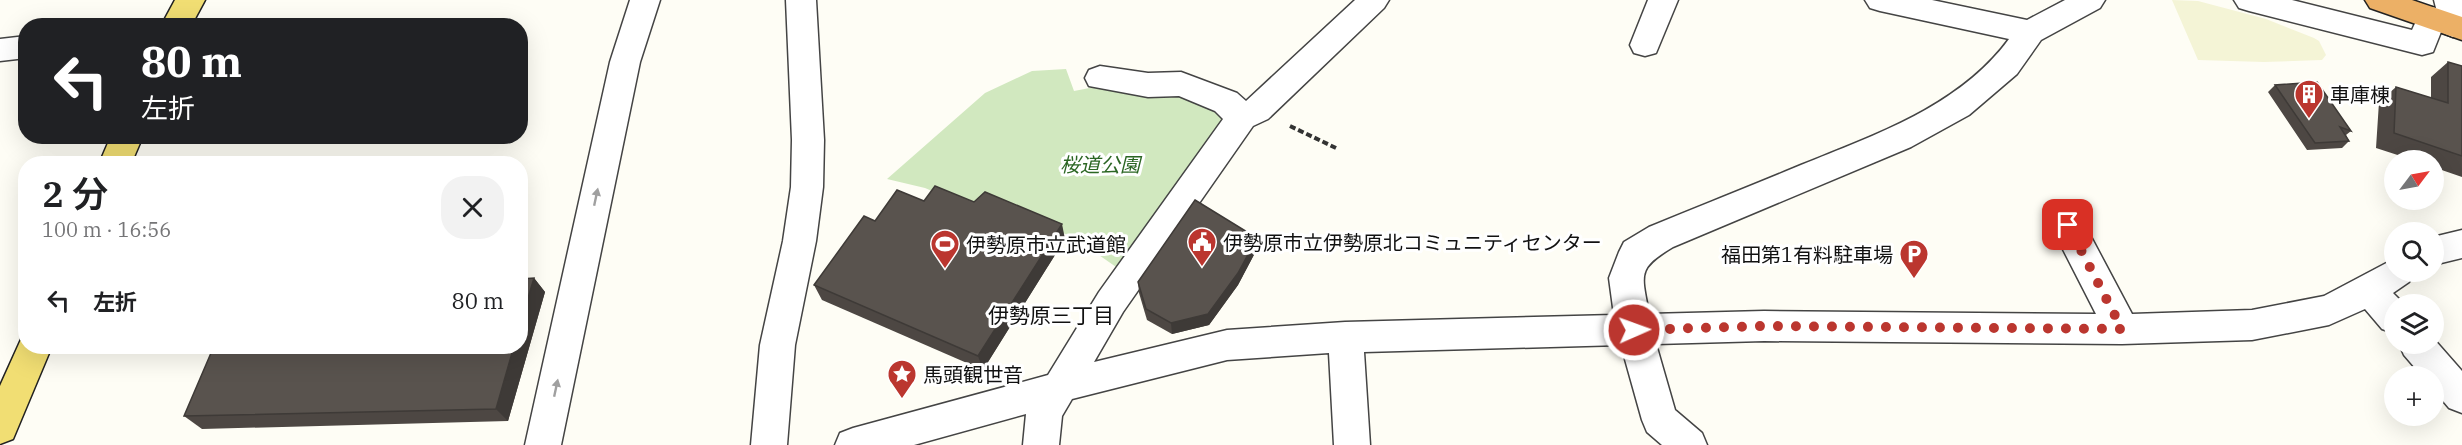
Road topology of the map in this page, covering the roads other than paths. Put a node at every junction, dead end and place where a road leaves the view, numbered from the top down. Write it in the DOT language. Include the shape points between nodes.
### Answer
graph roads {
  1 [pos="190,0"];
  2 [pos="645,0"];
  3 [pos="801,0"];
  4 [pos="1374,0"];
  5 [pos="1663,0"];
  6 [pos="1880,0"];
  7 [pos="2090,0"];
  8 [pos="2249,0"];
  9 [pos="2380,0"];
  10 [pos="2450,12"];
  11 [pos="180,18"];
  12 [pos="2030,32"];
  13 [pos="1645,45"];
  14 [pos="18,48"];
  15 [pos="0,50"];
  16 [pos="1100,78"];
  17 [pos="1249,114"];
  18 [pos="2068,225"];
  19 [pos="2462,244"];
  20 [pos="2444,248"];
  21 [pos="2384,281"];
  22 [pos="2122,329"];
  23 [pos="1634,330"];
  24 [pos="1345,337"];
  25 [pos="32,354"];
  26 [pos="2425,354"];
  27 [pos="1063,385"];
  28 [pos="2462,397"];
  29 [pos="0,427"];
  30 [pos="543,445"];
  31 [pos="769,445"];
  32 [pos="853,445"];
  33 [pos="1041,445"];
  34 [pos="1352,445"];
  35 [pos="1689,445"];
  1 -- 11 [label="main road"];
  30 -- 2 [label="street, one-way" via="625,62"];
  3 -- 31 [label="street" via="809,144 807,189 780,333"];
  4 -- 17 [label="street"];
  5 -- 13 [label="street"];
  6 -- 12 [label="street"];
  7 -- 12 [label="street"];
  8 -- 10 [label="street" via="2422,44"];
  9 -- 10 [label="highway"];
  12 -- 23 [label="street" via="2006,66 1958,106 1900,138 1661,237 1636,252 1626,278"];
  14 -- 15 [label="street"];
  16 -- 17 [label="street" via="1148,85 1181,84"];
  17 -- 27 [label="street" via="1111,302"];
  18 -- 22 [label="street"];
  19 -- 20 [label="street"];
  21 -- 22 [label="street" via="2329,310 2252,325"];
  22 -- 23 [label="street" via="1764,326"];
  23 -- 24 [label="street"];
  23 -- 35 [label="street" via="1660,420"];
  24 -- 27 [label="street" via="1227,345"];
  24 -- 34 [label="street"];
  25 -- 29 [label="main road"];
  26 -- 28 [label="street"];
  27 -- 32 [label="street"];
  27 -- 33 [label="street" via="1044,413"];
}
